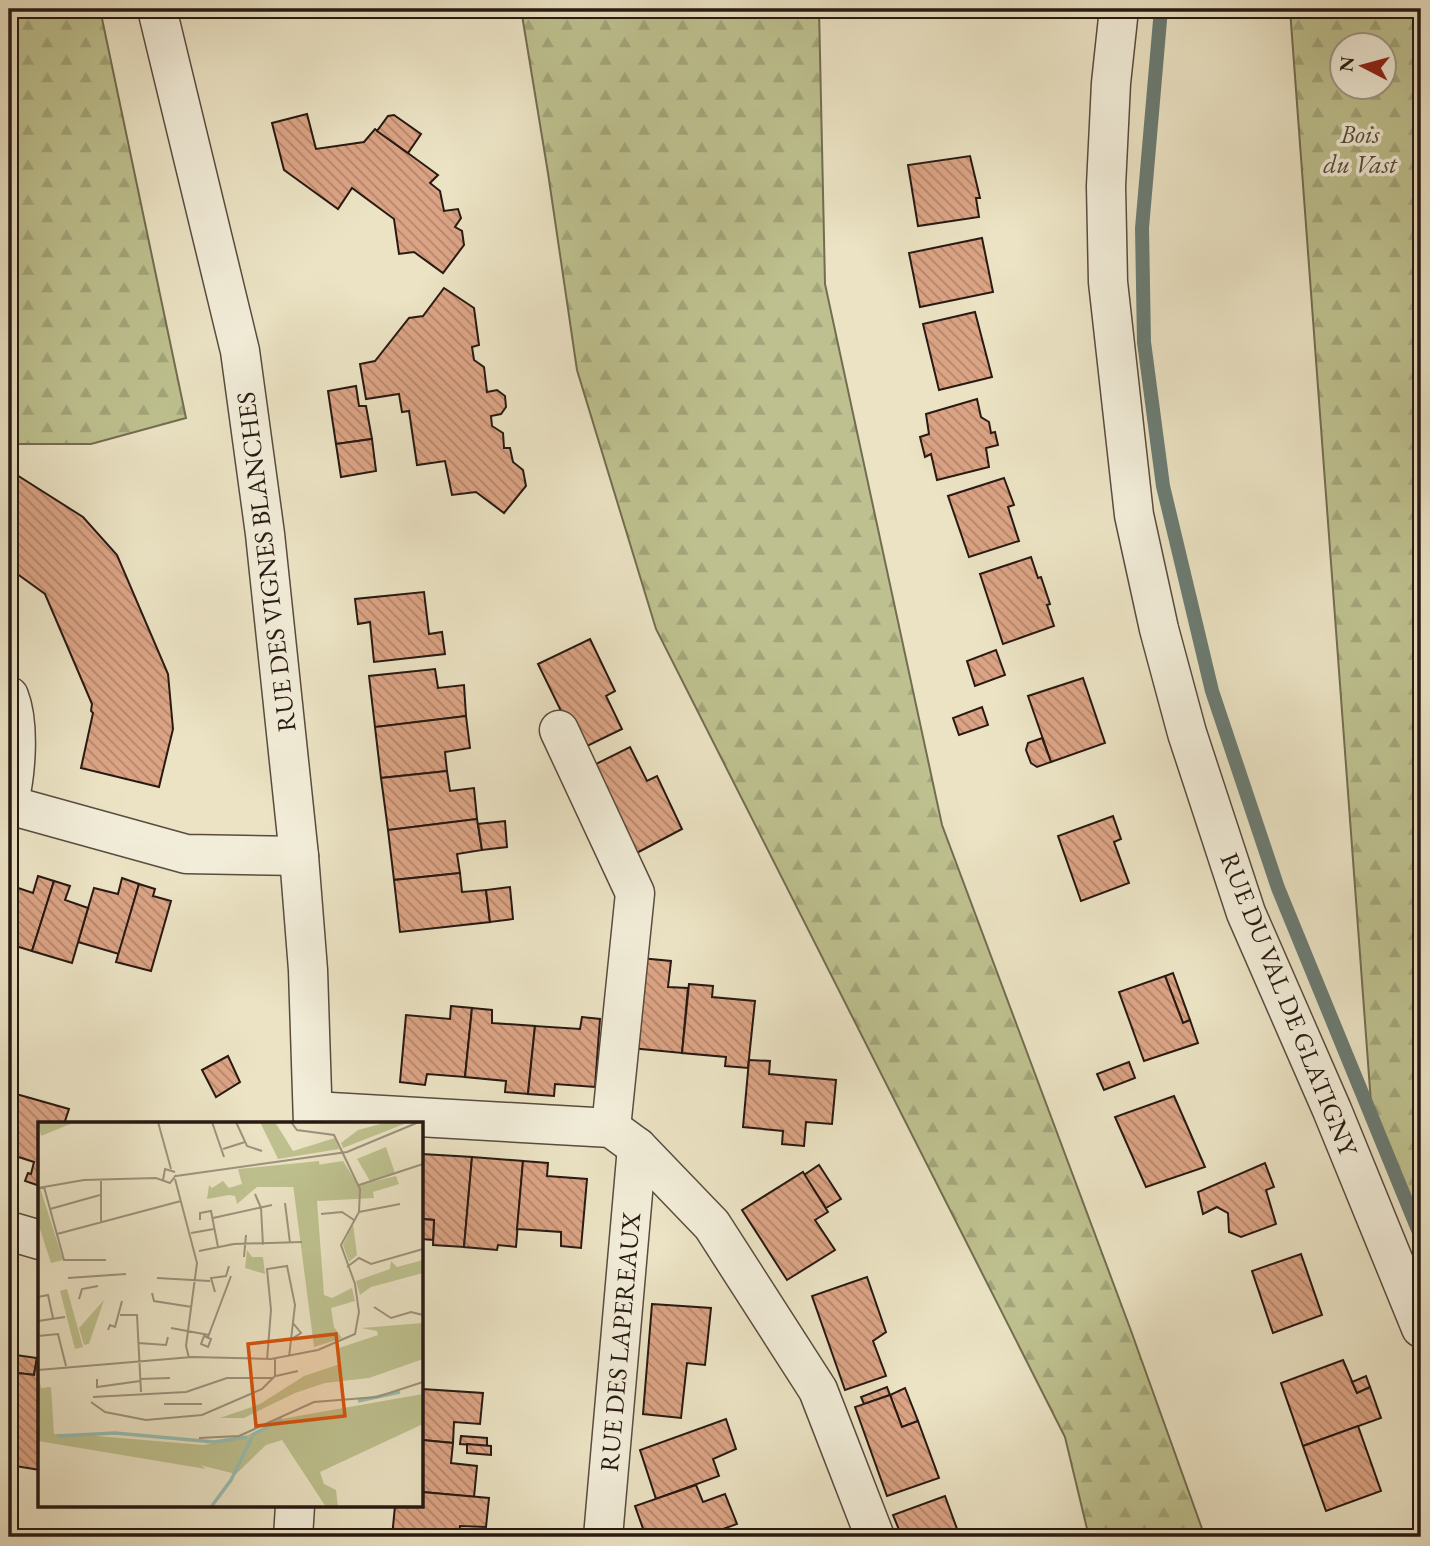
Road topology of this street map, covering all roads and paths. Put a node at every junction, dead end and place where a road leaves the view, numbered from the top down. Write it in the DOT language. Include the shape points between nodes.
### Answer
graph roads {
  1 [pos="156,9"];
  2 [pos="1119,9"];
  3 [pos="9,695"];
  4 [pos="559,730"];
  5 [pos="9,804"];
  6 [pos="299,856"];
  7 [pos="313,1117"];
  8 [pos="387,1122"];
  9 [pos="424,1124"];
  10 [pos="624,1138"];
  11 [pos="9,1231"];
  12 [pos="38,1239"];
  13 [pos="1421,1328"];
  14 [pos="295,1508"];
  15 [pos="293,1537"];
  16 [pos="603,1537"];
  17 [pos="875,1537"];
  1 -- 6 [label="street, RUE DES VIGNES BLANCHES" via="240,351 265,534"];
  2 -- 13 [label="street, RUE DU VAL DE GLATIGNY" via="1106,186 1108,282 1134,515 1159,629 1187,733 1246,914"];
  3 -- 5 [label="street" via="15,709 15,780"];
  4 -- 10 [label="street, RUE DES LAPEREAUX" via="635,893"];
  5 -- 6 [label="street" via="186,854"];
  6 -- 7 [label="street, RUE DES VIGNES BLANCHES"];
  7 -- 8 [label="street"];
  9 -- 10 [label="street"];
  10 -- 16 [label="street, RUE DES LAPEREAUX"];
  10 -- 17 [label="street" via="712,1226 818,1390"];
  11 -- 12 [label="street"];
  14 -- 15 [label="street"];
}
